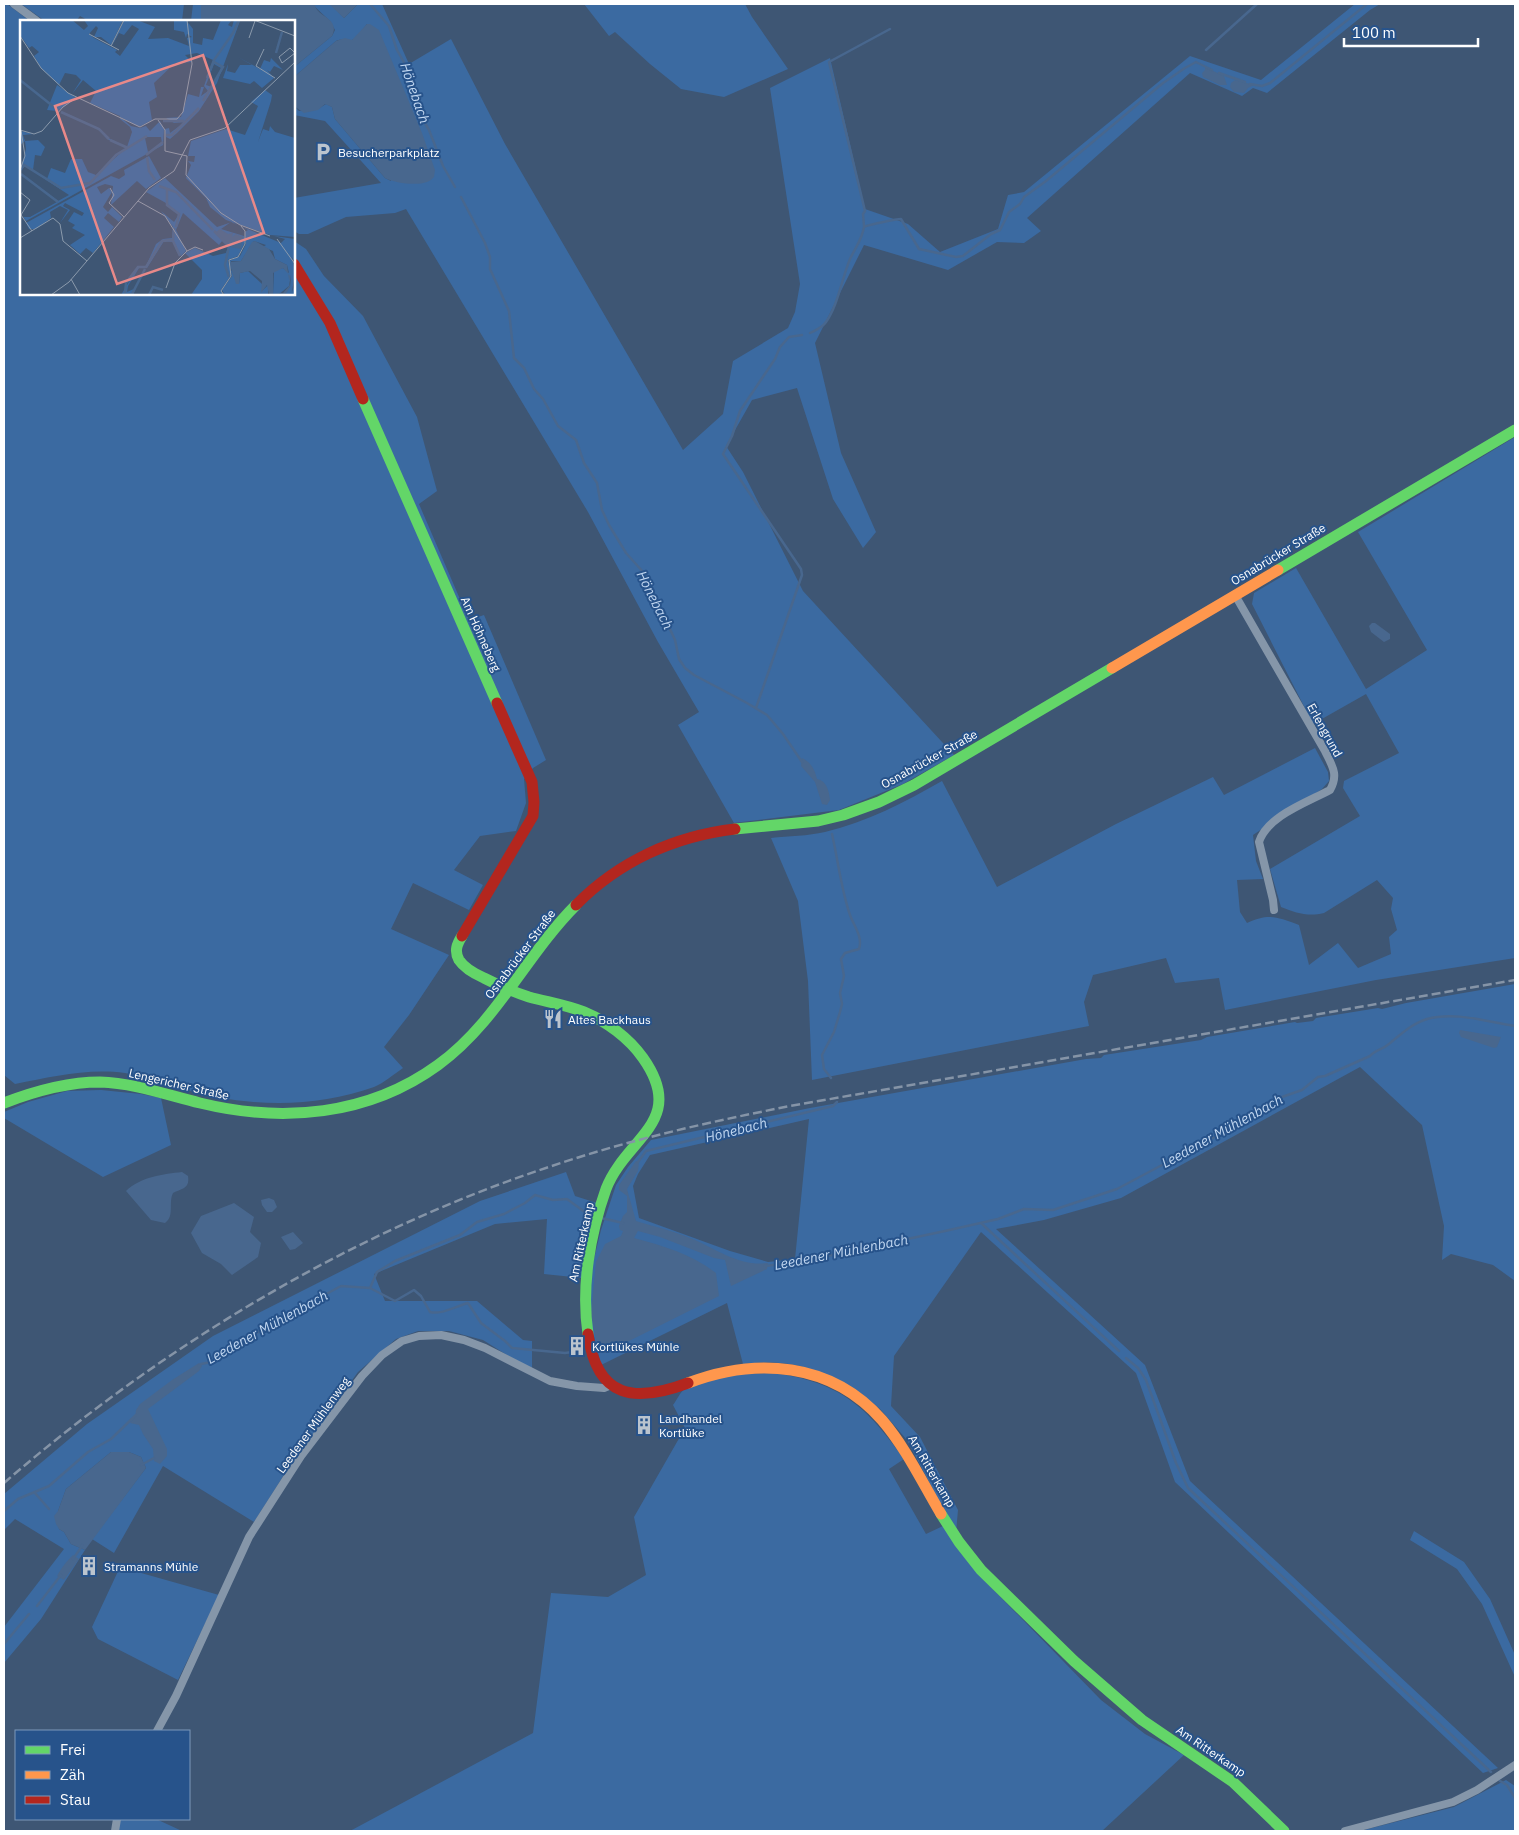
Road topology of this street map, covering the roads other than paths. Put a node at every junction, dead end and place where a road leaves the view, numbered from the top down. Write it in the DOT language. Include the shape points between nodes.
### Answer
graph roads {
  1 [pos="14,4"];
  2 [pos="36,20"];
  3 [pos="295,266"];
  4 [pos="1515,430"];
  5 [pos="1236,595"];
  6 [pos="1274,910"];
  7 [pos="509,990"];
  8 [pos="4,1103"];
  9 [pos="291,1115"];
  10 [pos="611,1385"];
  11 [pos="158,1730"];
  12 [pos="1515,1765"];
  13 [pos="1284,1831"];
  14 [pos="1345,1831"];
  1 -- 2 [label="street"];
  3 -- 7 [label="street, Am Höhneberg" via="330,323 532,782 533,816 457,944 456,953 464,968"];
  4 -- 5 [label="street, Osnabrücker Straße"];
  5 -- 6 [label="street, Erlengrund" via="1335,773 1335,782 1330,790 1279,817 1262,833 1259,842"];
  5 -- 7 [label="street, Osnabrücker Straße" via="914,786 858,812 818,821 716,831 653,851 628,864 600,883 559,923"];
  7 -- 9 [label="street, Osnabrücker Straße" via="490,1016 455,1052 414,1080 379,1098 330,1111"];
  7 -- 10 [label="street, Am Ritterkamp" via="596,1018 639,1052 654,1073 659,1105 655,1120 609,1184 595,1230 584,1294 586,1322 597,1368"];
  8 -- 9 [label="street, Lengericher Straße" via="28,1093 66,1084 101,1082 141,1087 228,1110"];
  10 -- 11 [label="street, Leedener Mühlenweg" via="604,1388 550,1381 485,1348 441,1335 402,1341 382,1355 301,1456 249,1537"];
  10 -- 13 [label="street, Am Ritterkamp" via="638,1395 656,1394 705,1375 763,1368 808,1374 832,1382 868,1405 895,1434 954,1535 988,1578 1108,1693 1152,1728 1224,1774"];
  12 -- 14 [label="street" via="1453,1802"];
}
